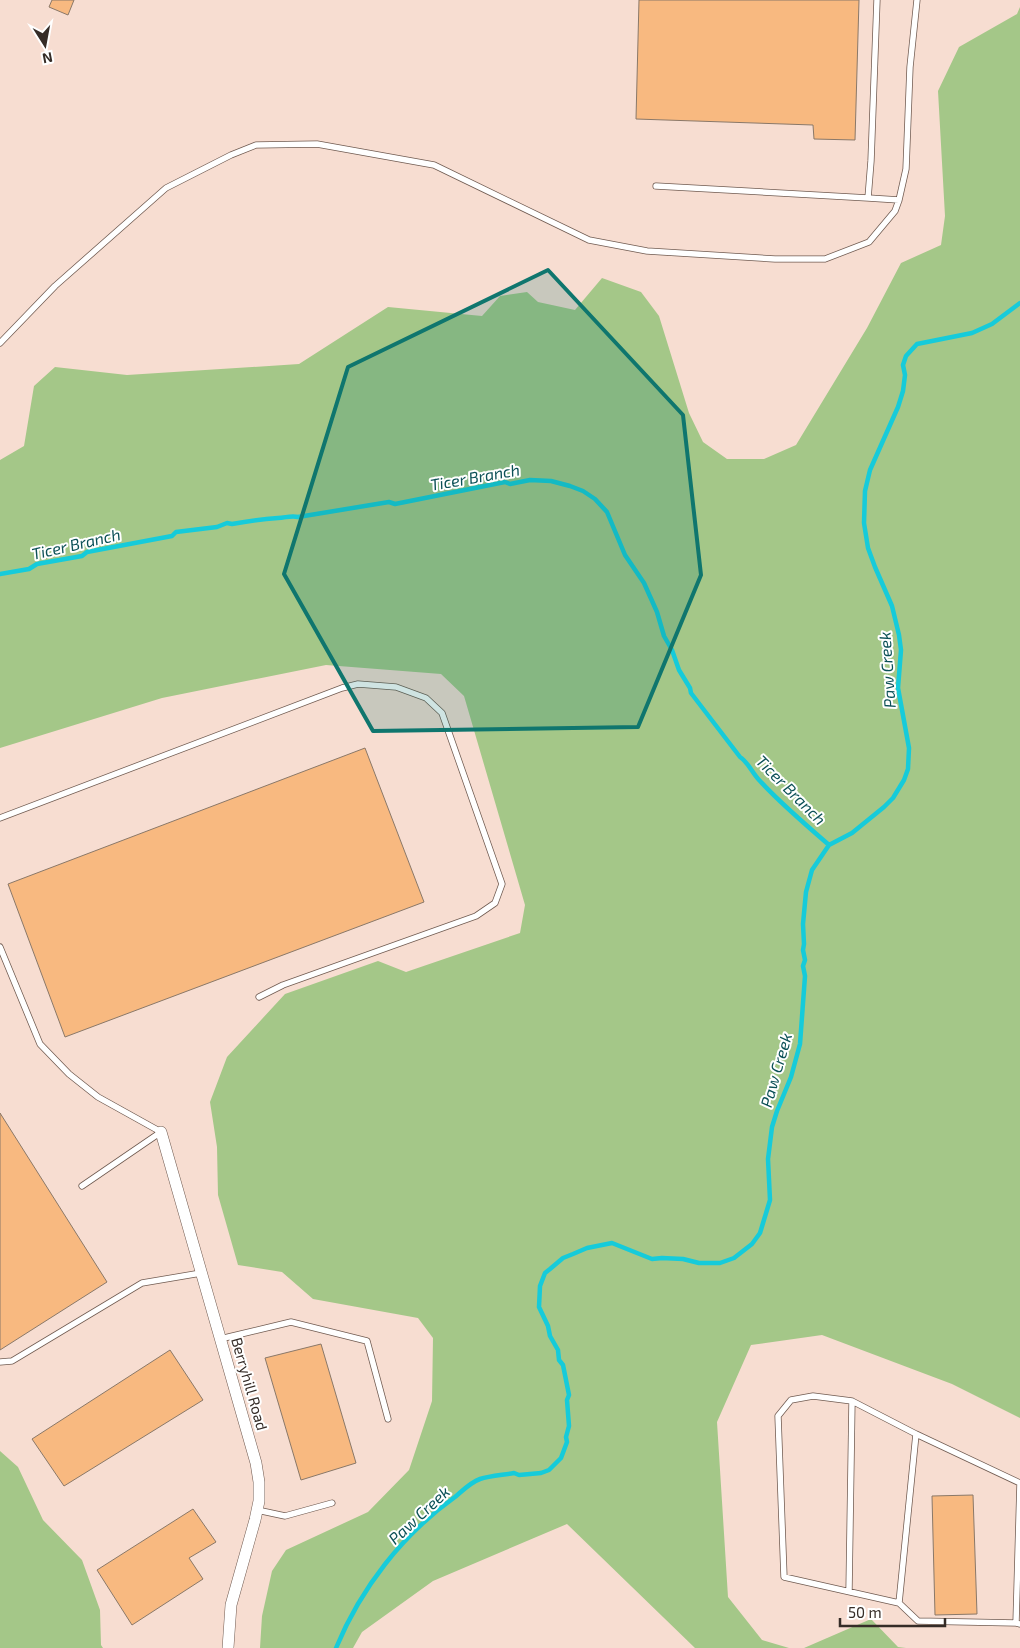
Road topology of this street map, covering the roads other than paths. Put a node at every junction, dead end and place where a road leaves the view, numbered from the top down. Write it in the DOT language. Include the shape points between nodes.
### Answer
graph roads {
  1 [pos="877,0"];
  2 [pos="917,0"];
  3 [pos="656,186"];
  4 [pos="868,198"];
  5 [pos="899,200"];
  6 [pos="0,342"];
  7 [pos="0,818"];
  8 [pos="0,947"];
  9 [pos="259,997"];
  10 [pos="161,1132"];
  11 [pos="82,1186"];
  12 [pos="201,1273"];
  13 [pos="220,1339"];
  14 [pos="0,1362"];
  15 [pos="852,1402"];
  16 [pos="388,1419"];
  17 [pos="916,1434"];
  18 [pos="332,1503"];
  19 [pos="257,1510"];
  20 [pos="848,1591"];
  21 [pos="899,1603"];
  22 [pos="1018,1623"];
  23 [pos="228,1648"];
  1 -- 4 [label="lane"];
  2 -- 5 [label="lane" via="910,67 906,169"];
  3 -- 4 [label="lane"];
  4 -- 5 [label="lane"];
  5 -- 6 [label="lane" via="895,211 869,242 825,259 647,251 589,240 434,165 318,144 256,145 166,188 55,286"];
  7 -- 9 [label="lane" via="342,688 358,684 396,687 426,698 442,712 502,884 495,903 476,916 283,985"];
  8 -- 10 [label="lane" via="40,1044 68,1074 98,1097"];
  10 -- 11 [label="lane"];
  10 -- 12 [label="street, Berryhill Road"];
  12 -- 13 [label="street, Berryhill Road"];
  12 -- 14 [label="lane" via="142,1283 12,1361"];
  13 -- 16 [label="lane" via="291,1322 367,1340"];
  13 -- 19 [label="street, Berryhill Road" via="256,1463 259,1482"];
  15 -- 17 [label="lane"];
  15 -- 20 [label="lane"];
  15 -- 20 [label="lane" via="813,1396 791,1400 778,1416 784,1576"];
  17 -- 21 [label="lane"];
  17 -- 22 [label="lane" via="1020,1482"];
  18 -- 19 [label="lane" via="285,1516"];
  19 -- 23 [label="street, Berryhill Road" via="231,1604"];
  20 -- 21 [label="lane"];
  21 -- 22 [label="lane" via="918,1621"];
}
